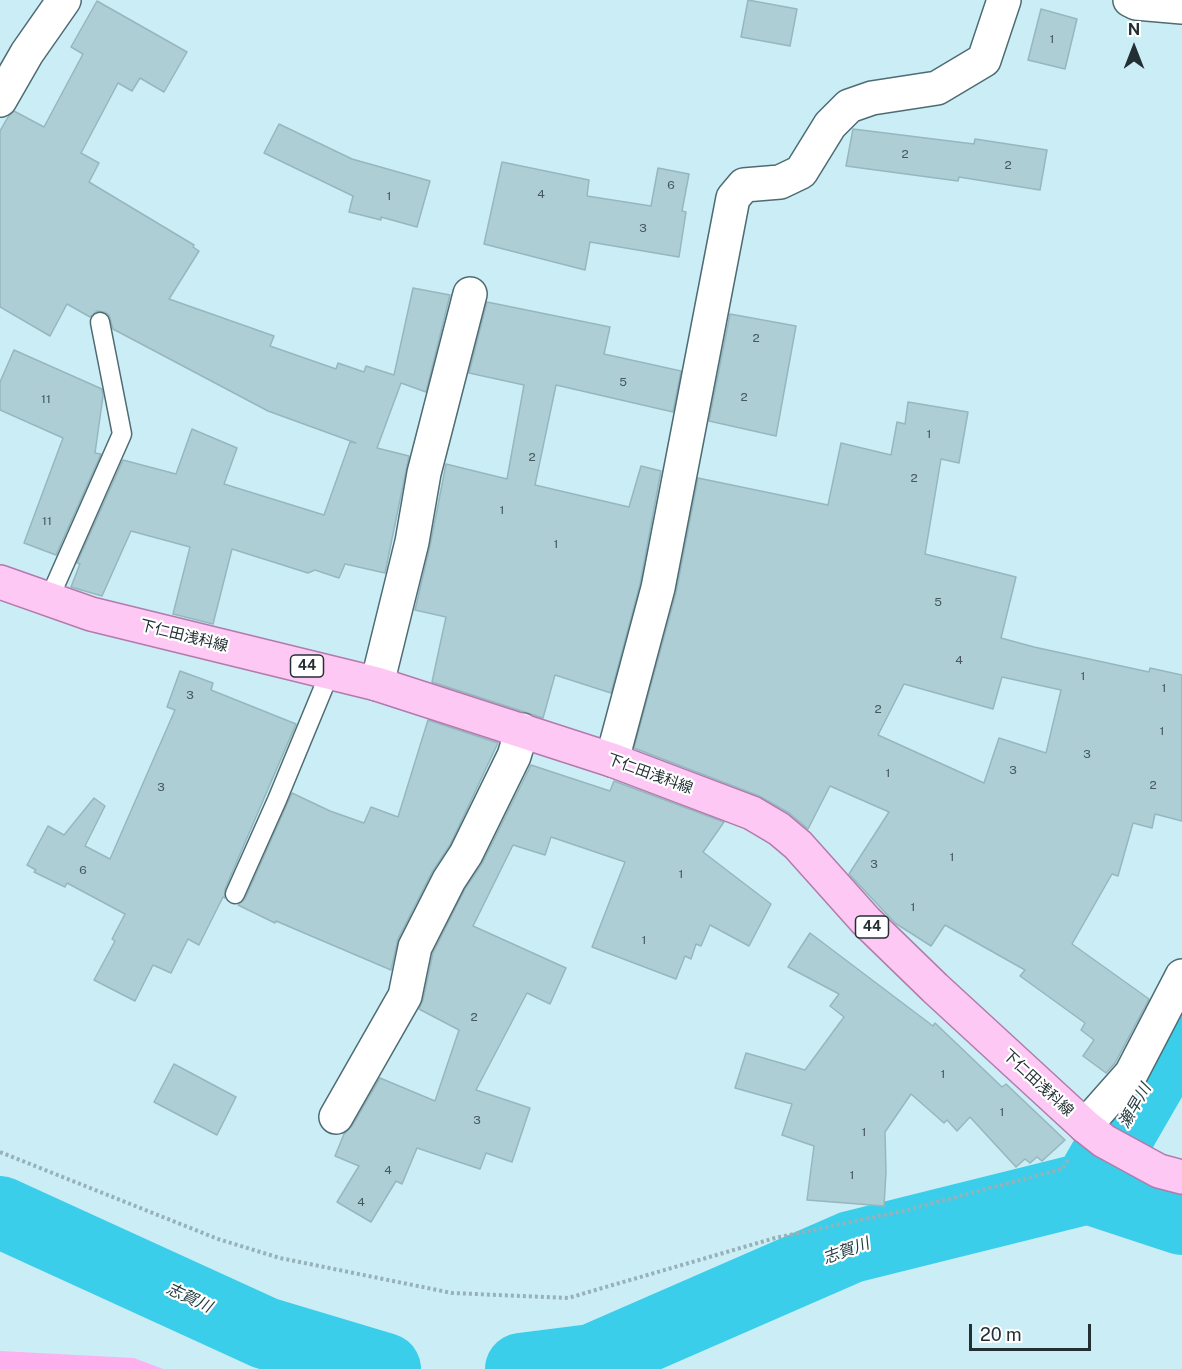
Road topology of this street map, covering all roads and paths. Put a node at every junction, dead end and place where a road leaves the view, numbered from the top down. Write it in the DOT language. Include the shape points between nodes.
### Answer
graph roads {
  1 [pos="64,0"];
  2 [pos="1004,0"];
  3 [pos="1130,0"];
  4 [pos="1182,6"];
  5 [pos="0,100"];
  6 [pos="470,294"];
  7 [pos="100,322"];
  8 [pos="0,582"];
  9 [pos="49,599"];
  10 [pos="330,672"];
  11 [pos="377,684"];
  12 [pos="522,730"];
  13 [pos="612,760"];
  14 [pos="235,894"];
  15 [pos="1182,976"];
  16 [pos="336,1117"];
  17 [pos="1095,1133"];
  18 [pos="0,1152"];
  19 [pos="1182,1177"];
  1 -- 5 [label="street"];
  2 -- 13 [label="street" via="984,60 937,88 872,98 849,106 830,125 801,172 780,182 744,185 733,198 658,588"];
  3 -- 4 [label="street"];
  6 -- 11 [label="street" via="424,473 412,542"];
  7 -- 9 [label="lane" via="122,434"];
  8 -- 9 [label="main road, 下仁田浅科線 / 44"];
  9 -- 10 [label="main road, 下仁田浅科線 / 44" via="91,614"];
  10 -- 11 [label="main road, 下仁田浅科線 / 44"];
  10 -- 14 [label="lane"];
  11 -- 12 [label="main road, 下仁田浅科線 / 44"];
  12 -- 13 [label="main road, 下仁田浅科線 / 44"];
  12 -- 16 [label="street" via="514,756 416,947 405,996"];
  13 -- 17 [label="main road, 下仁田浅科線 / 44" via="752,813 779,830 935,988"];
  15 -- 17 [label="street"];
  17 -- 18 [label="path" via="1076,1147 1062,1169 903,1211 775,1238 567,1298 452,1293 280,1258 218,1239"];
  17 -- 19 [label="main road, 下仁田浅科線 / 44" via="1158,1172"];
}
